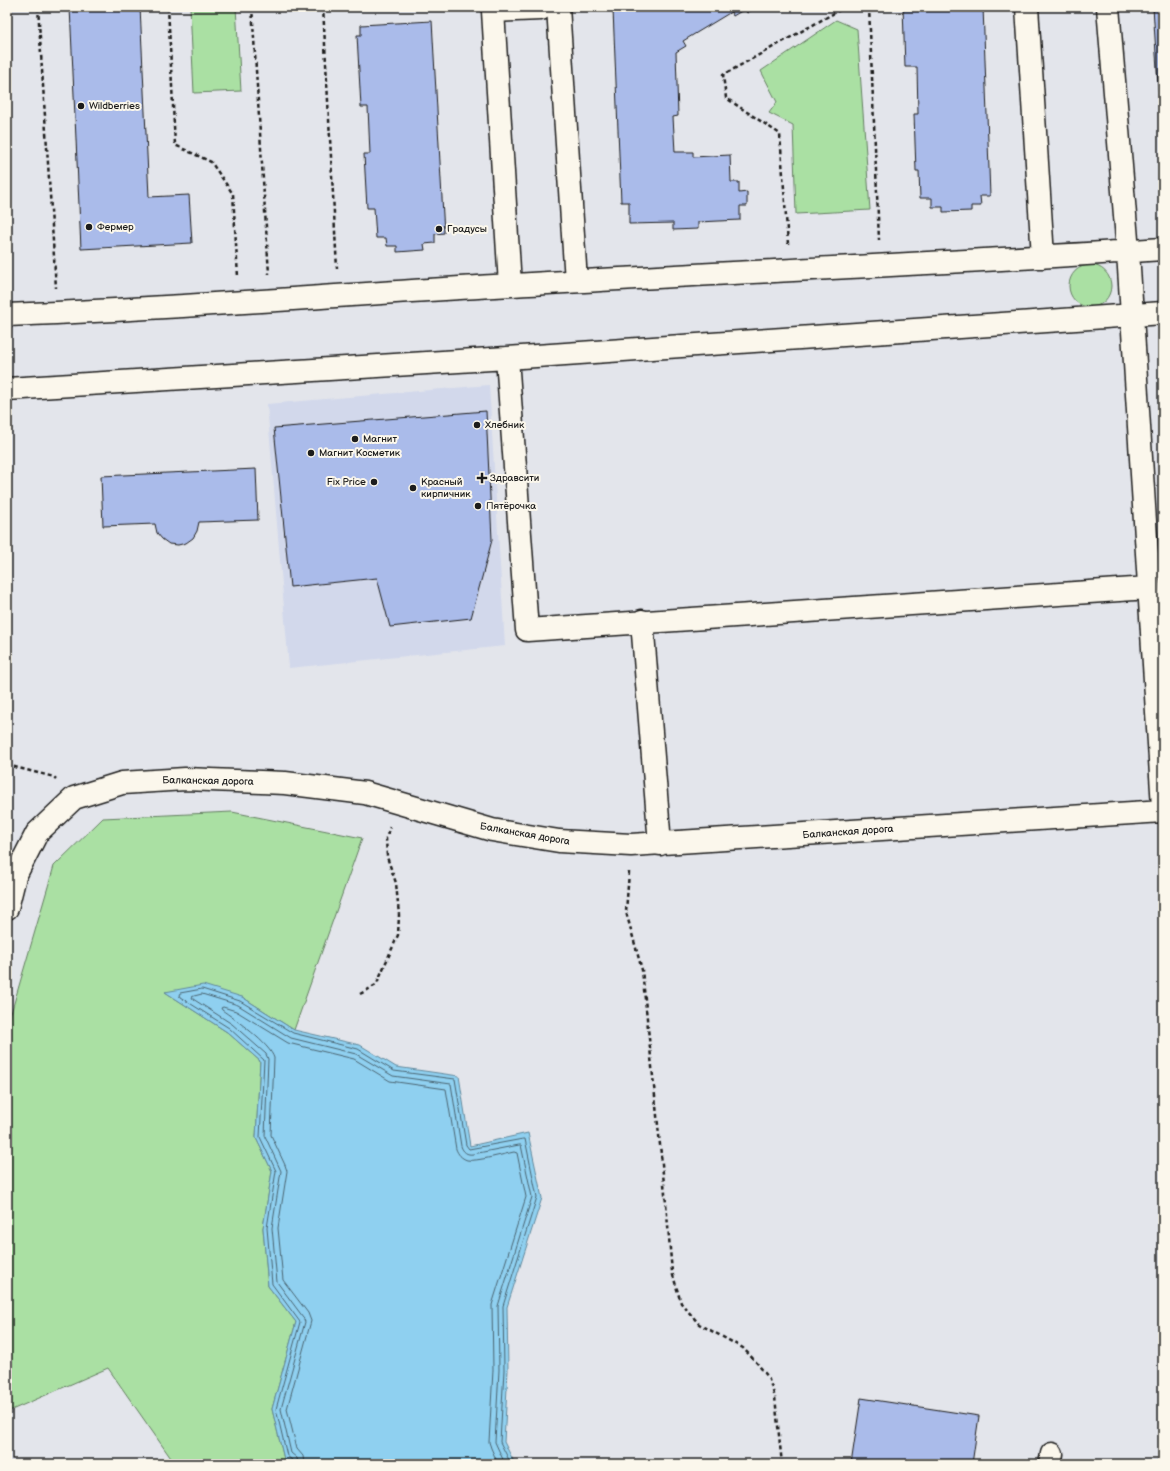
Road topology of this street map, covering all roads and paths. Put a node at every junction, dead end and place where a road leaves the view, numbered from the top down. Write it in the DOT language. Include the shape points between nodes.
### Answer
graph roads {
  1 [pos="38,7"];
  2 [pos="168,7"];
  3 [pos="252,7"];
  4 [pos="323,7"];
  5 [pos="543,7"];
  6 [pos="558,7"];
  7 [pos="845,7"];
  8 [pos="869,7"];
  9 [pos="1027,7"];
  10 [pos="1108,7"];
  11 [pos="1163,249"];
  12 [pos="1128,252"];
  13 [pos="1043,257"];
  14 [pos="881,265"];
  15 [pos="789,270"];
  16 [pos="269,276"];
  17 [pos="576,281"];
  18 [pos="510,285"];
  19 [pos="338,296"];
  20 [pos="239,303"];
  21 [pos="58,313"];
  22 [pos="1163,313"];
  23 [pos="7,315"];
  24 [pos="1131,315"];
  25 [pos="507,358"];
  26 [pos="7,389"];
  27 [pos="1149,588"];
  28 [pos="642,622"];
  29 [pos="7,765"];
  30 [pos="74,798"];
  31 [pos="399,802"];
  32 [pos="1163,807"];
  33 [pos="1163,811"];
  34 [pos="660,844"];
  35 [pos="631,845"];
  36 [pos="7,908"];
  37 [pos="360,994"];
  38 [pos="782,1464"];
  1 -- 21 [label="path"];
  2 -- 20 [label="path" via="175,145 211,162 233,194"];
  3 -- 16 [label="path"];
  4 -- 19 [label="path"];
  5 -- 18 [label="street" via="541,10 493,11"];
  6 -- 17 [label="street"];
  7 -- 15 [label="path" via="724,75 726,98 780,134"];
  8 -- 14 [label="path"];
  9 -- 13 [label="street"];
  10 -- 12 [label="street"];
  11 -- 12 [label="street"];
  12 -- 13 [label="street"];
  12 -- 24 [label="street"];
  13 -- 14 [label="street"];
  14 -- 15 [label="street"];
  15 -- 17 [label="street"];
  17 -- 18 [label="street"];
  18 -- 19 [label="street"];
  19 -- 20 [label="street"];
  20 -- 21 [label="street"];
  21 -- 23 [label="street"];
  22 -- 24 [label="street"];
  24 -- 25 [label="street"];
  24 -- 27 [label="street"];
  25 -- 26 [label="street"];
  25 -- 28 [label="street" via="527,630"];
  27 -- 28 [label="street"];
  27 -- 32 [label="street"];
  28 -- 34 [label="street"];
  29 -- 30 [label="path" via="54,777"];
  30 -- 31 [label="street, Балканская дорога" via="122,783 185,779 285,783 365,793"];
  30 -- 36 [label="street, Балканская дорога" via="37,833 15,876"];
  31 -- 35 [label="street, Балканская дорога" via="492,830 559,841"];
  31 -- 37 [label="path" via="386,838 387,857 396,883 398,936 376,986"];
  33 -- 34 [label="street, Балканская дорога"];
  34 -- 35 [label="street, Балканская дорога"];
  35 -- 38 [label="path" via="626,912 642,970 672,1272 681,1303 699,1324 742,1348 758,1362 768,1377 775,1398"];
}
